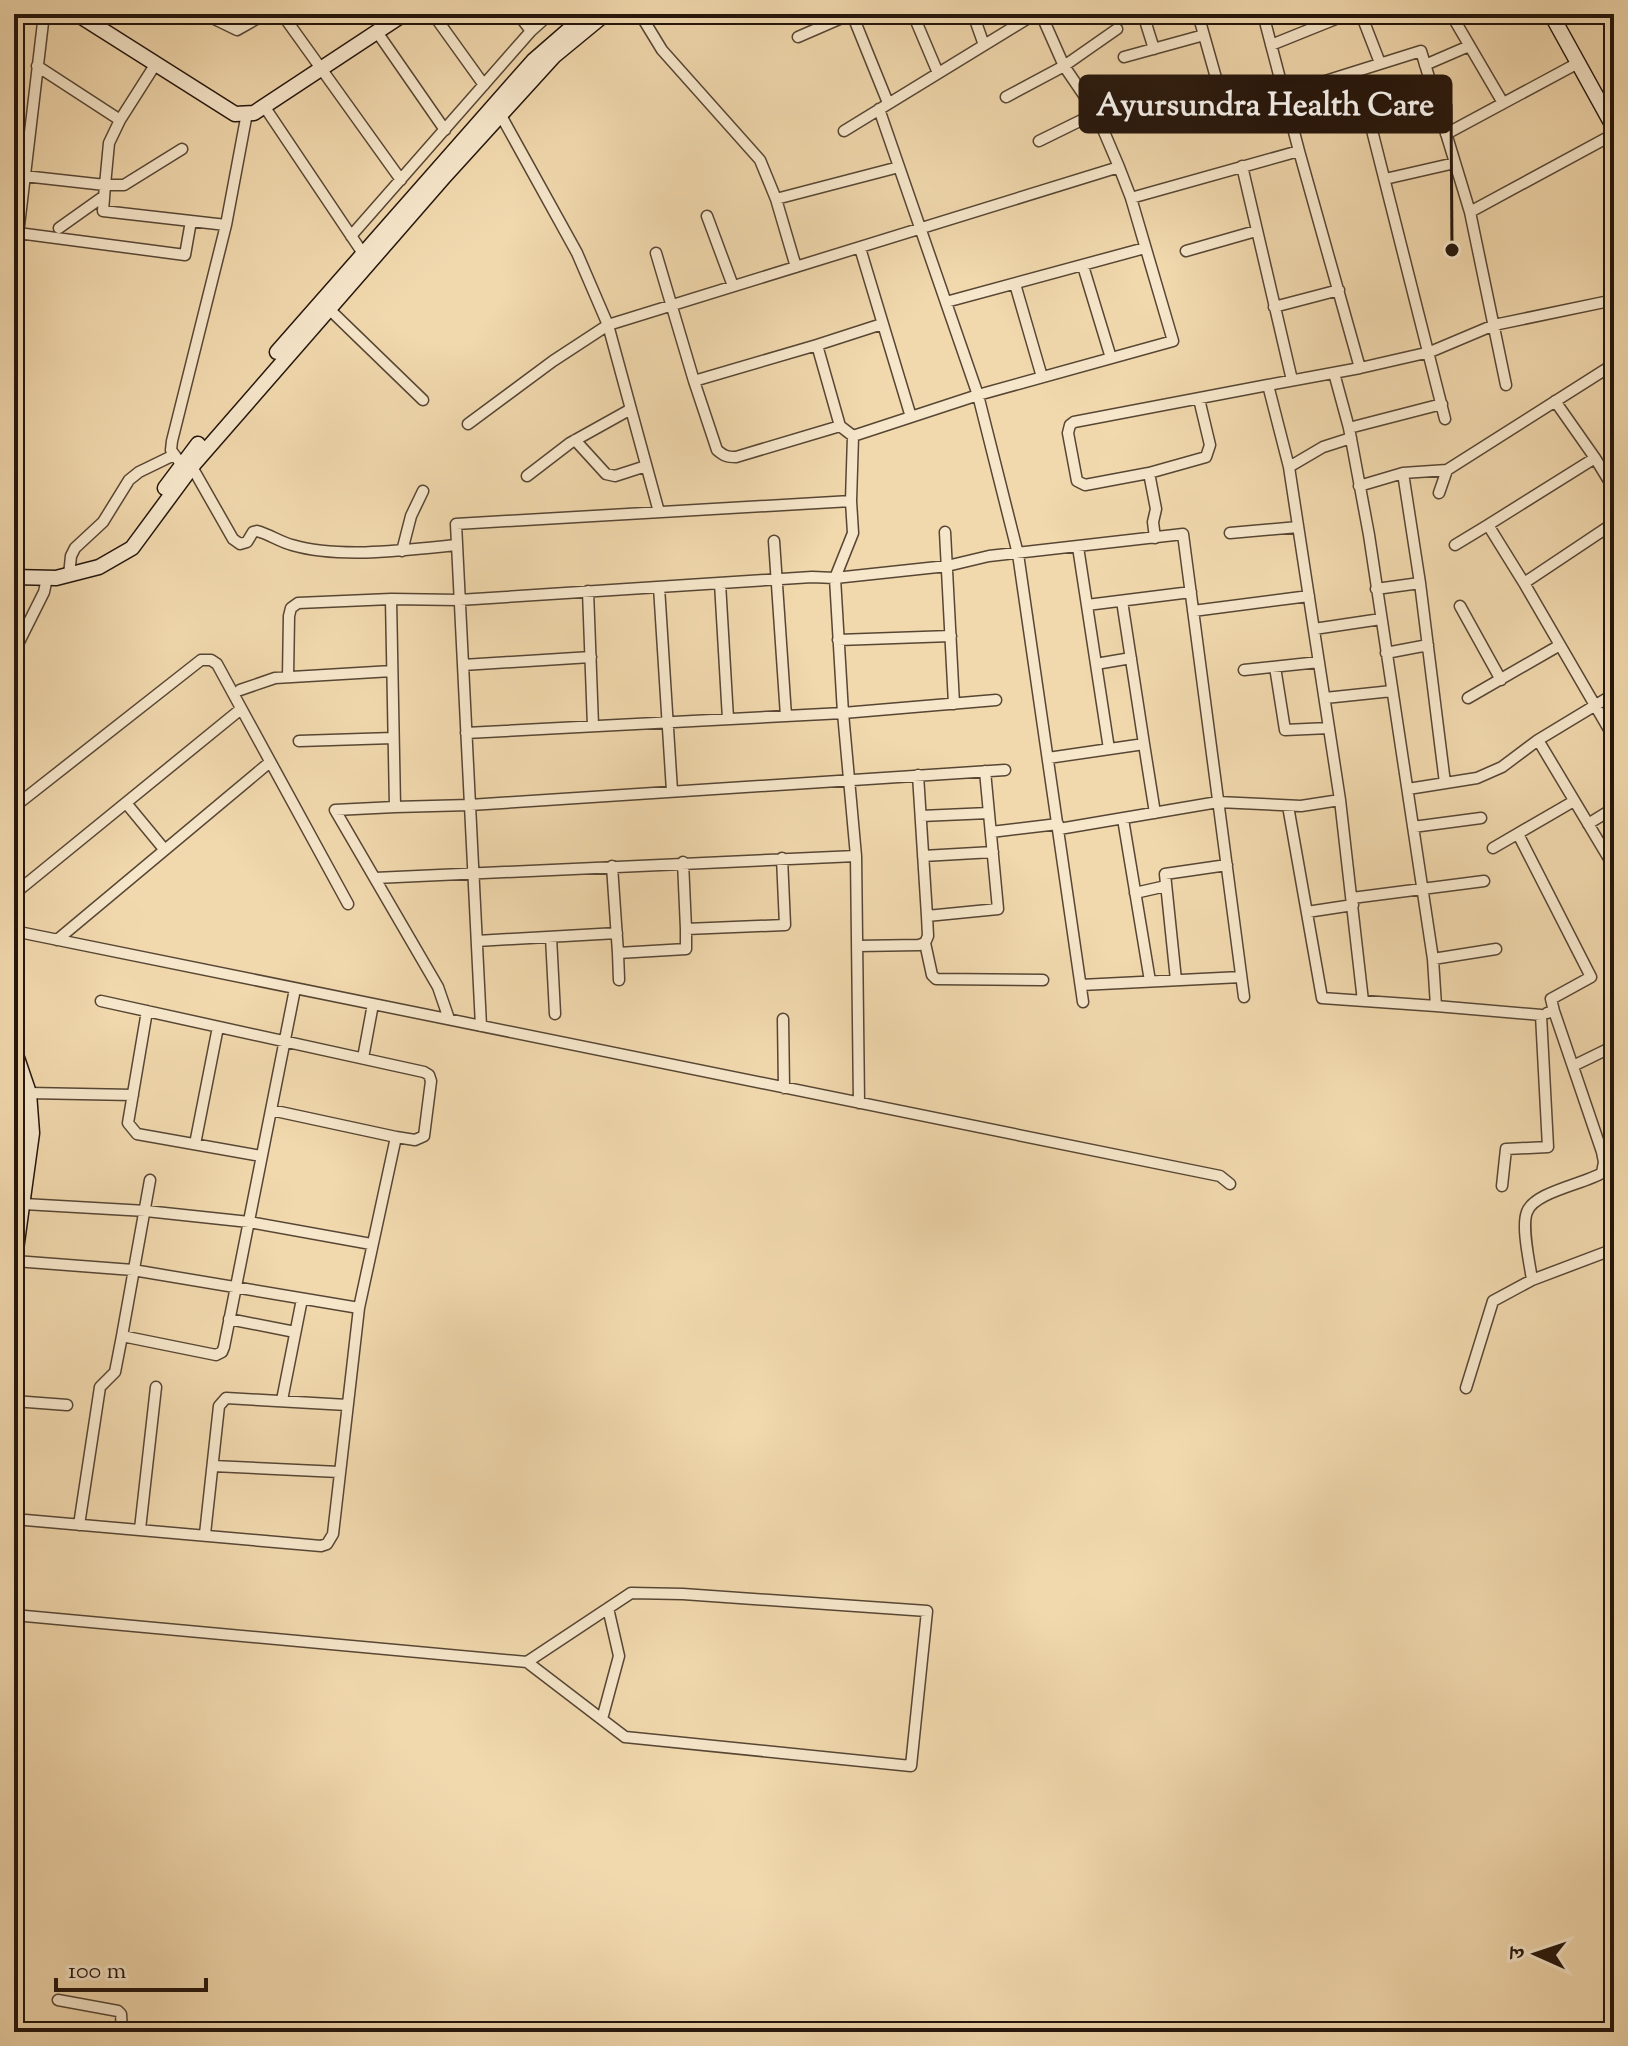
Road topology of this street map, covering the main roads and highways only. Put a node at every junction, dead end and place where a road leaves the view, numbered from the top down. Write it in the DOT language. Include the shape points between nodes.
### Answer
graph roads {
  1 [pos="78,14"];
  2 [pos="404,14"];
  3 [pos="587,14"];
  4 [pos="605,14"];
  5 [pos="1551,14"];
  6 [pos="497,110"];
  7 [pos="1614,128"];
  8 [pos="182,462"];
  9 [pos="14,577"];
  10 [pos="14,1049"];
  11 [pos="14,1098"];
  12 [pos="14,1150"];
  13 [pos="14,1263"];
  1 -- 2 [label="main road" via="235,114 264,106"];
  3 -- 6 [label="main road" via="533,61"];
  4 -- 6 [label="main road"];
  5 -- 7 [label="main road"];
  6 -- 8 [label="main road" via="362,252"];
  6 -- 8 [label="main road" via="328,308"];
  8 -- 9 [label="main road" via="129,541 99,567 47,578"];
  10 -- 13 [label="main road" via="29,1093 32,1133"];
  11 -- 12 [label="main road"];
}
